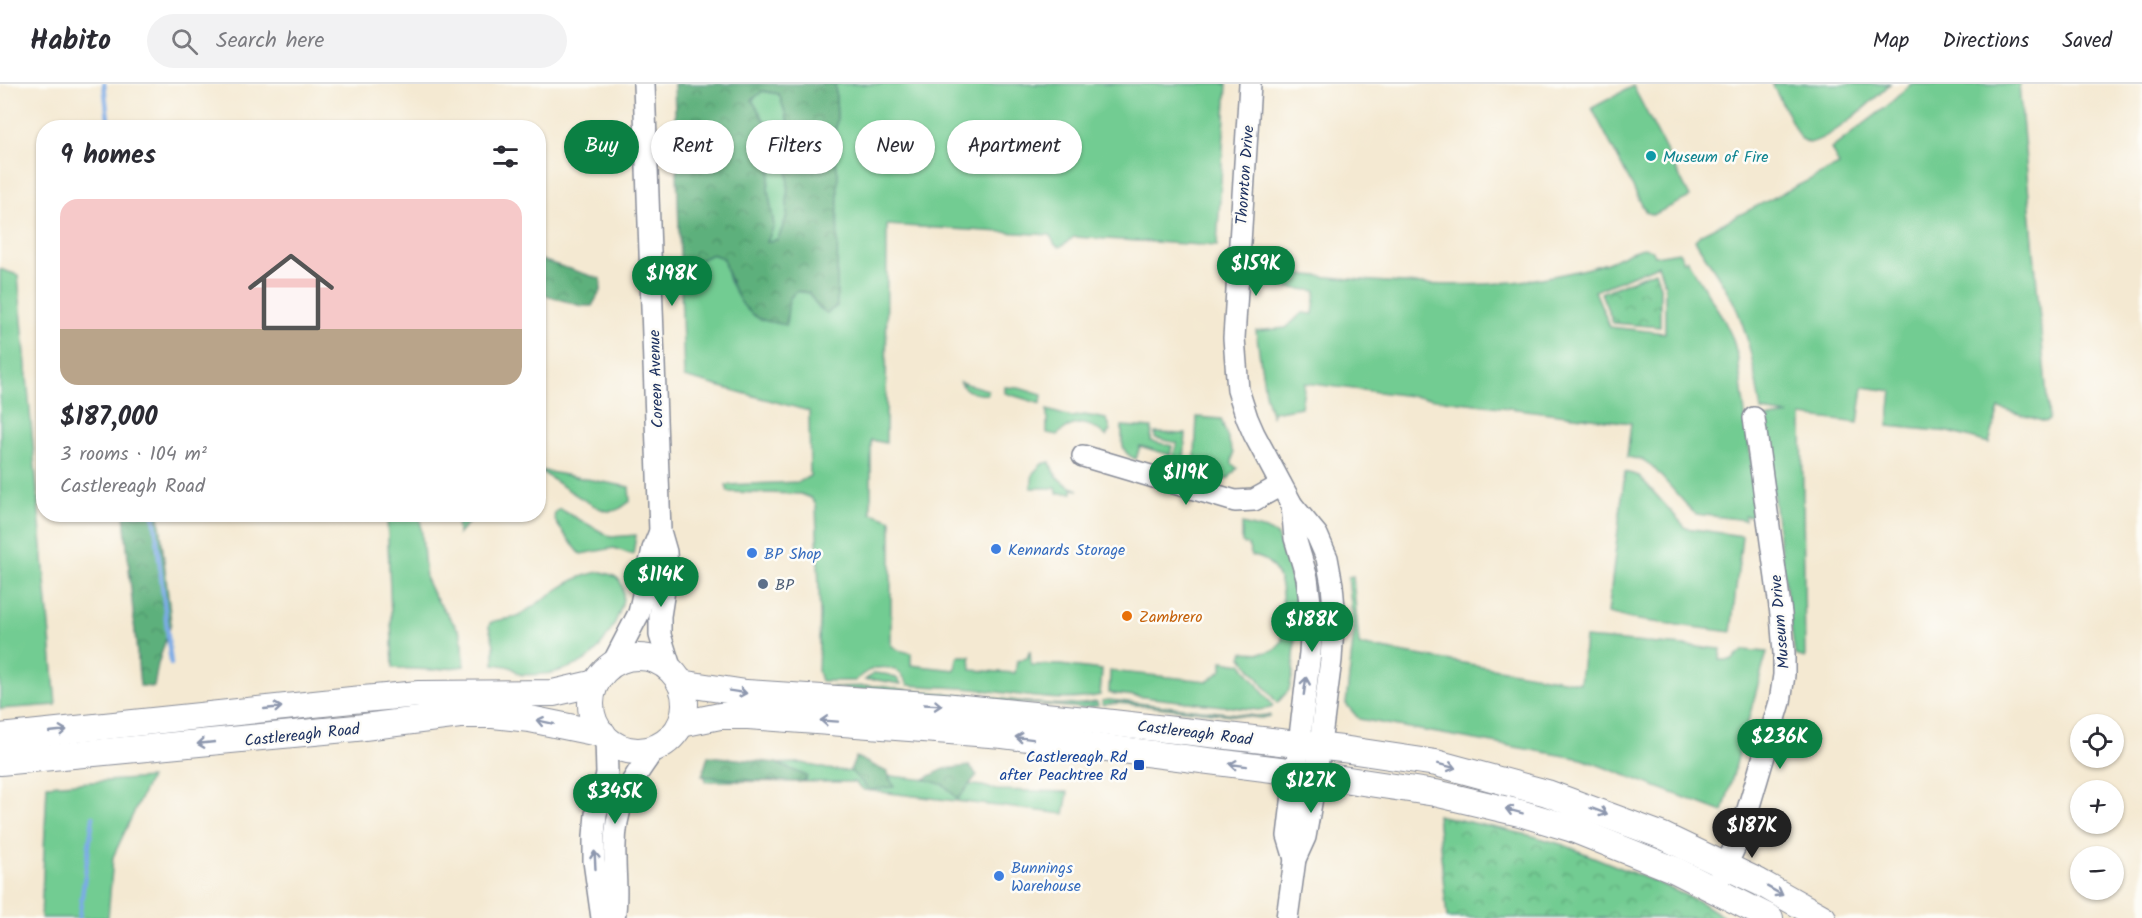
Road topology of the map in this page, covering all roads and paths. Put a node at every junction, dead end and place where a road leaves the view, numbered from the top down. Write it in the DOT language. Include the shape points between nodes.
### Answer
graph roads {
  1 [pos="644,84"];
  2 [pos="1250,84"];
  3 [pos="1754,418"];
  4 [pos="1083,456"];
  5 [pos="1281,485"];
  6 [pos="660,531"];
  7 [pos="604,674"];
  8 [pos="675,677"];
  9 [pos="681,724"];
  10 [pos="604,736"];
  11 [pos="0,737"];
  12 [pos="1309,746"];
  13 [pos="655,748"];
  14 [pos="0,762"];
  15 [pos="1306,774"];
  16 [pos="1726,866"];
  17 [pos="1715,888"];
  18 [pos="602,918"];
  19 [pos="614,918"];
  20 [pos="1287,918"];
  21 [pos="1770,918"];
  22 [pos="1823,918"];
  1 -- 6 [label="street, Coreen Avenue"];
  2 -- 5 [label="street, Thornton Drive" via="1235,364 1246,418"];
  3 -- 16 [label="street, Museum Drive" via="1781,614 1784,675 1780,702 1740,836"];
  4 -- 5 [label="street" via="1235,501 1254,500"];
  5 -- 12 [label="street, Thornton Drive" via="1292,506 1312,619"];
  6 -- 7 [label="street, Coreen Avenue" via="639,613"];
  6 -- 8 [label="street, Coreen Avenue" via="667,571 660,635"];
  7 -- 8 [label="main road" via="632,657 642,657 653,659"];
  7 -- 10 [label="main road" via="591,704 596,725"];
  11 -- 7 [label="main road, Castlereagh Road, one-way" via="374,698 552,693"];
  8 -- 9 [label="main road" via="685,708"];
  8 -- 12 [label="main road, Castlereagh Road, one-way" via="746,693 1062,717"];
  9 -- 13 [label="main road"];
  15 -- 9 [label="main road, Castlereagh Road, one-way" via="881,724 748,716 720,716"];
  10 -- 13 [label="main road" via="629,750"];
  10 -- 14 [label="main road, Castlereagh Road, one-way" via="530,719 460,715 345,730"];
  18 -- 10 [label="street, one-way" via="594,836 607,774"];
  12 -- 15 [label="street, Thornton Drive"];
  12 -- 16 [label="main road, Castlereagh Road, one-way" via="1436,763 1514,783 1605,813"];
  13 -- 19 [label="street" via="634,776 619,811"];
  17 -- 15 [label="main road, Castlereagh Road, one-way" via="1638,854 1520,813 1435,793"];
  15 -- 20 [label="street, Thornton Drive" via="1288,836 1295,859"];
  16 -- 17 [label="street, Museum Drive"];
  16 -- 22 [label="main road, Castlereagh Road, one-way"];
  17 -- 21 [label="main road, Castlereagh Road"];
}
